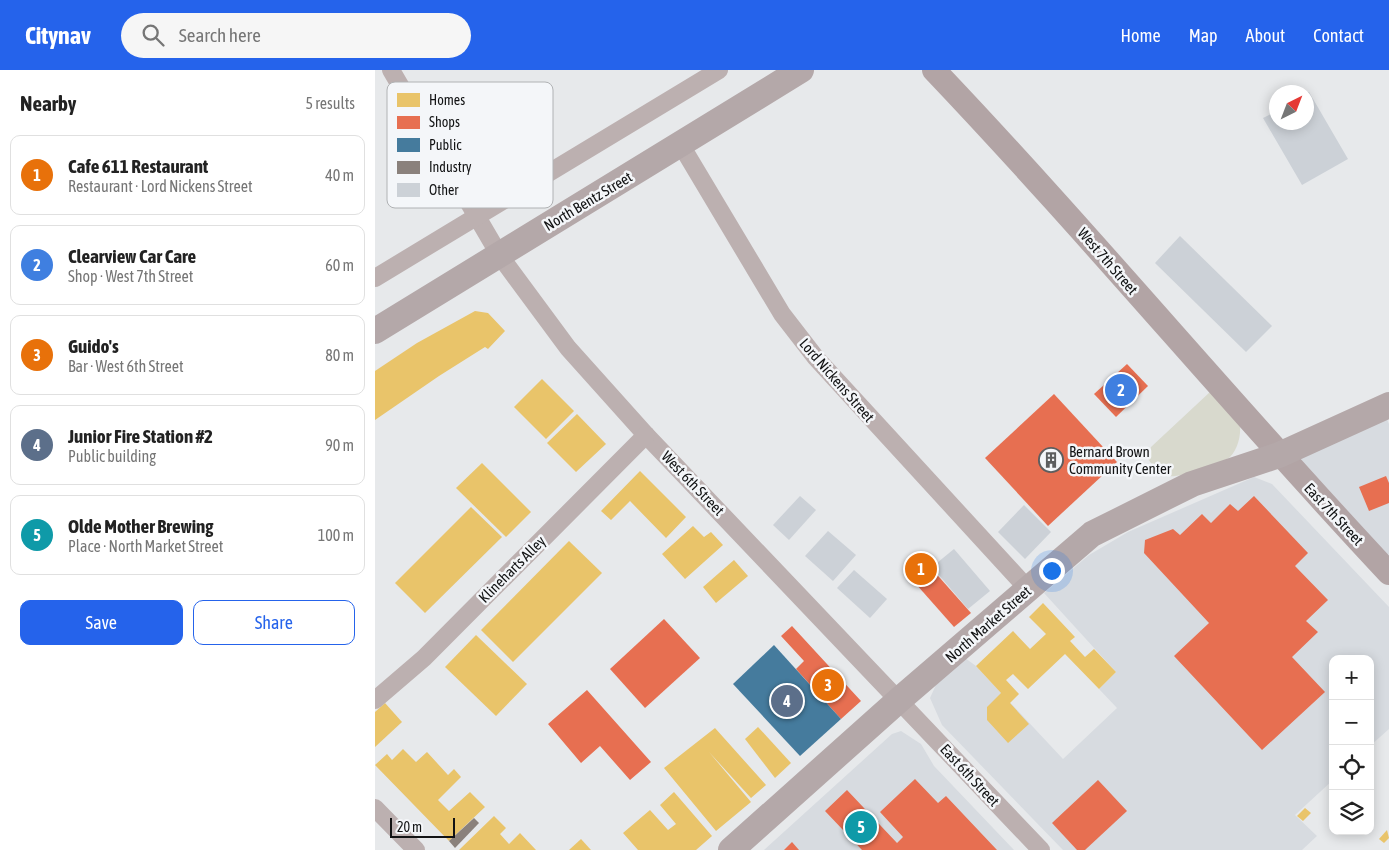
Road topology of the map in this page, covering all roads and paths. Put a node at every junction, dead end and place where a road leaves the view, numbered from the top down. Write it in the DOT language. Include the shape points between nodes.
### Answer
graph roads {
  1 [pos="391,70"];
  2 [pos="719,70"];
  3 [pos="801,70"];
  4 [pos="934,70"];
  5 [pos="398,82"];
  6 [pos="681,145"];
  7 [pos="553,170"];
  8 [pos="472,208"];
  9 [pos="490,208"];
  10 [pos="477,216"];
  11 [pos="499,256"];
  12 [pos="375,278"];
  13 [pos="375,331"];
  14 [pos="1389,405"];
  15 [pos="646,435"];
  16 [pos="1279,455"];
  17 [pos="1389,573"];
  18 [pos="1028,589"];
  19 [pos="375,700"];
  20 [pos="899,700"];
  21 [pos="375,808"];
  22 [pos="416,850"];
  23 [pos="731,850"];
  24 [pos="1041,850"];
  1 -- 5 [label="street, West 6th Street"];
  2 -- 7 [label="street"];
  3 -- 6 [label="main road, North Bentz Street"];
  4 -- 16 [label="main road, West 7th Street"];
  6 -- 11 [label="main road, North Bentz Street"];
  6 -- 18 [label="street, Lord Nickens Street" via="782,314 816,358"];
  8 -- 10 [label="street, West 6th Street"];
  9 -- 10 [label="street"];
  10 -- 11 [label="street, West 6th Street"];
  10 -- 12 [label="street"];
  11 -- 13 [label="main road, North Bentz Street"];
  11 -- 15 [label="street, West 6th Street" via="568,348"];
  14 -- 16 [label="main road, North Market Street"];
  15 -- 19 [label="street, Klineharts Alley" via="424,658"];
  15 -- 20 [label="street, West 6th Street"];
  16 -- 17 [label="main road, East 7th Street"];
  16 -- 18 [label="main road, North Market Street" via="1193,484 1092,534"];
  18 -- 20 [label="main road, North Market Street"];
  20 -- 23 [label="main road, North Market Street"];
  20 -- 24 [label="street, East 6th Street"];
  21 -- 22 [label="street"];
}
